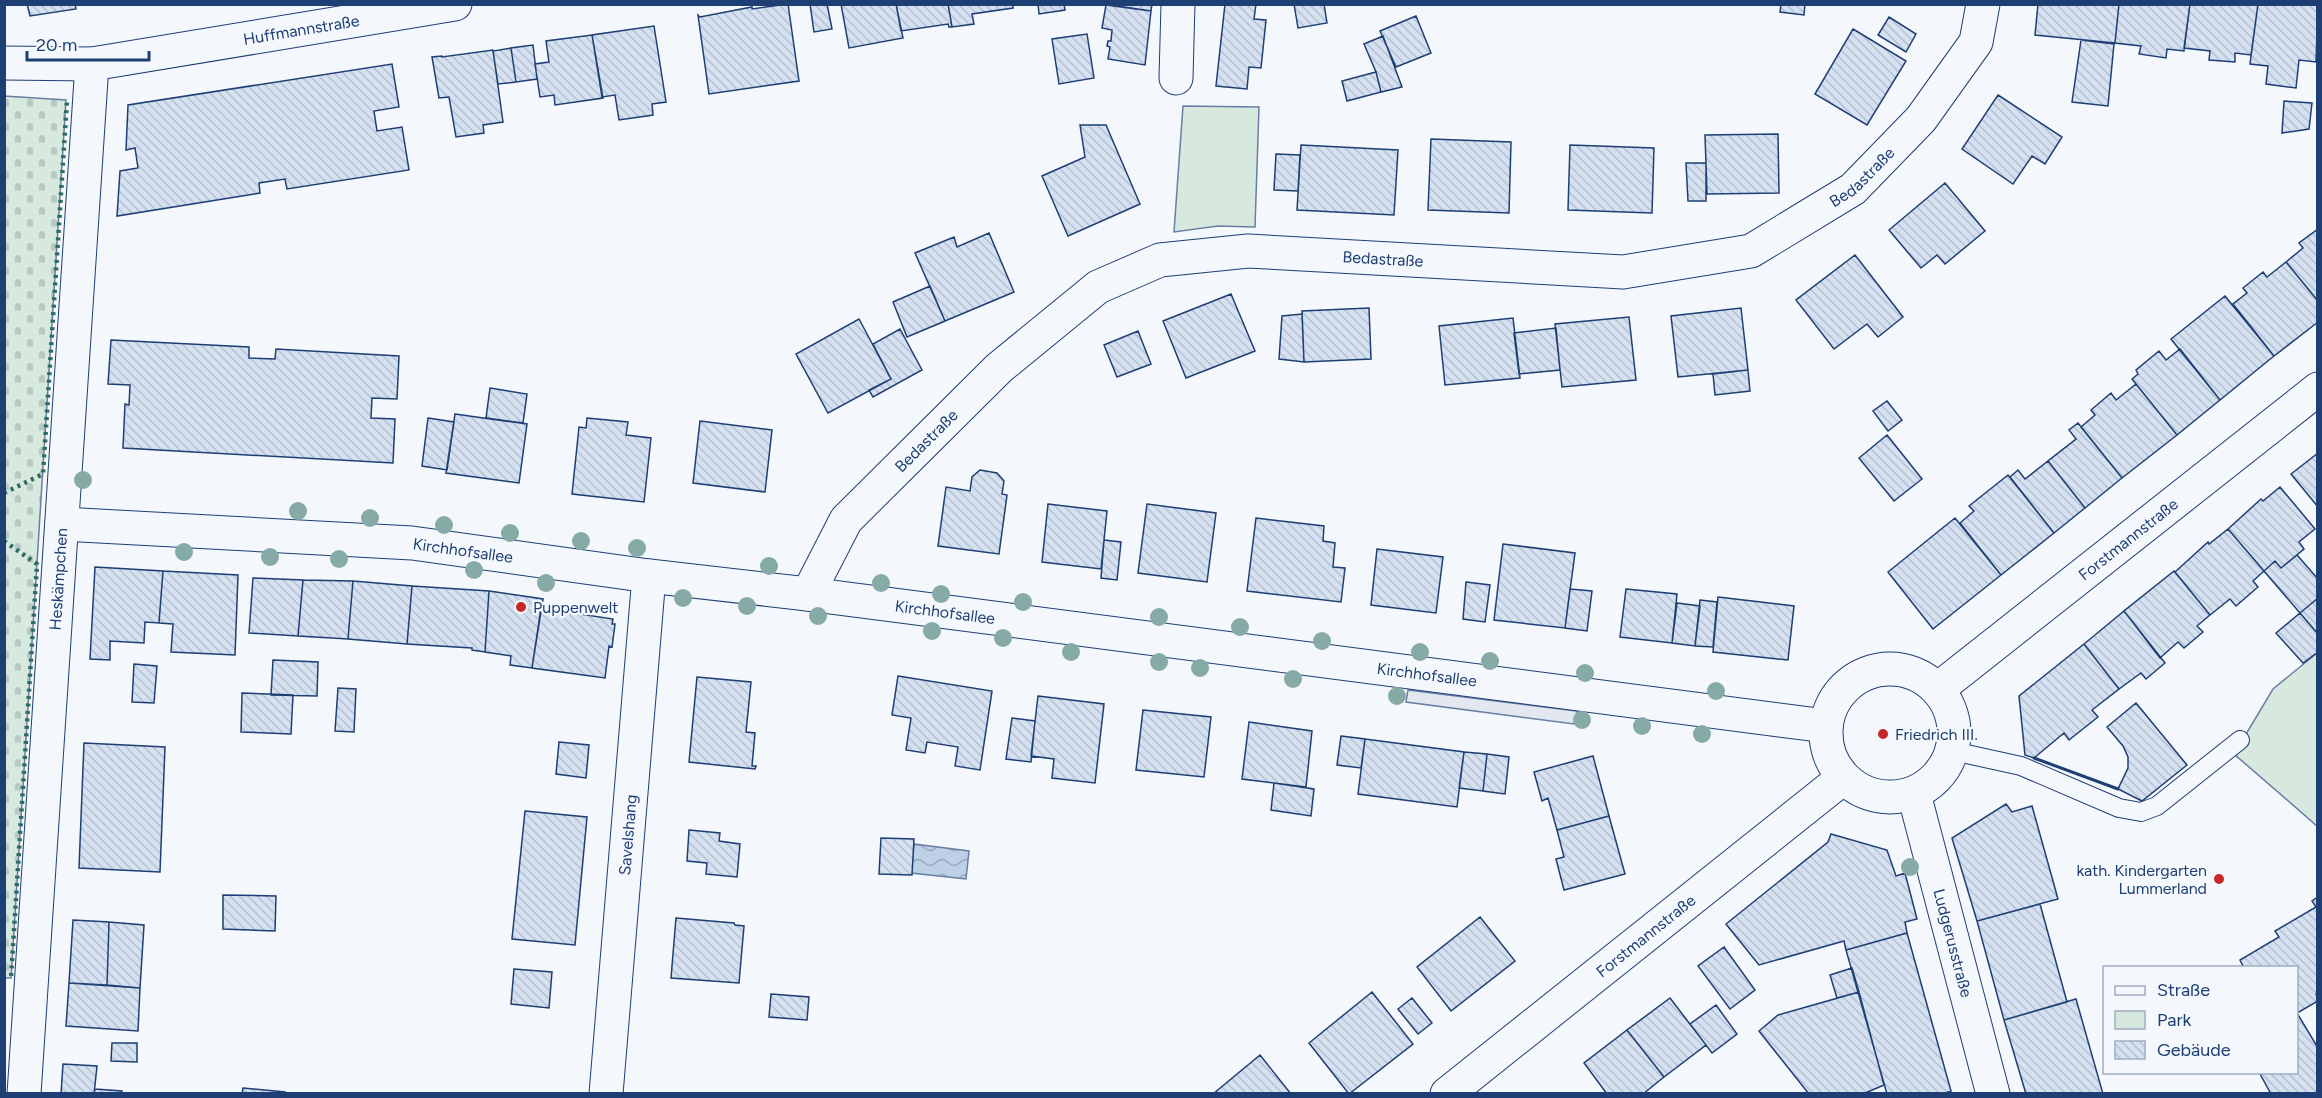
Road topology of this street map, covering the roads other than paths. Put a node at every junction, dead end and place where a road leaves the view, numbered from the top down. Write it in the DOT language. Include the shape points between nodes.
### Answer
graph roads {
  1 [pos="454,4"];
  2 [pos="1178,4"];
  3 [pos="1983,4"];
  4 [pos="4,63"];
  5 [pos="92,64"];
  6 [pos="1176,78"];
  7 [pos="2318,389"];
  8 [pos="62,524"];
  9 [pos="650,576"];
  10 [pos="808,594"];
  11 [pos="1938,688"];
  12 [pos="1826,726"];
  13 [pos="2240,740"];
  14 [pos="1953,751"];
  15 [pos="1843,778"];
  16 [pos="1914,794"];
  17 [pos="24,1094"];
  18 [pos="606,1094"];
  19 [pos="1448,1094"];
  20 [pos="1993,1094"];
  1 -- 5 [label="street, Huffmannstraße"];
  2 -- 6 [label="street"];
  3 -- 10 [label="street, Bedastraße" via="1976,42 1921,119 1853,189 1751,251 1623,272 1248,251 1160,260 1098,286 999,368 846,520"];
  4 -- 5 [label="street, Huffmannstraße"];
  5 -- 8 [label="street, Heskämpchen"];
  7 -- 11 [label="street, Forstmannstraße"];
  8 -- 9 [label="street, Kirchhofsallee" via="412,543"];
  8 -- 17 [label="street, Heskämpchen"];
  9 -- 10 [label="street, Kirchhofsallee"];
  9 -- 18 [label="street, Savelshang"];
  10 -- 12 [label="street, Kirchhofsallee"];
  11 -- 12 [label="street" via="1917,675 1894,668 1869,672 1848,684 1833,703"];
  11 -- 14 [label="street" via="1954,718"];
  12 -- 15 [label="street" via="1830,754"];
  13 -- 14 [label="lane" via="2157,806 2141,812 2120,808 2021,766"];
  14 -- 16 [label="street" via="1944,770"];
  15 -- 16 [label="street" via="1864,793 1889,799"];
  15 -- 19 [label="street, Forstmannstraße"];
  16 -- 20 [label="street, Ludgerusstraße"];
}
